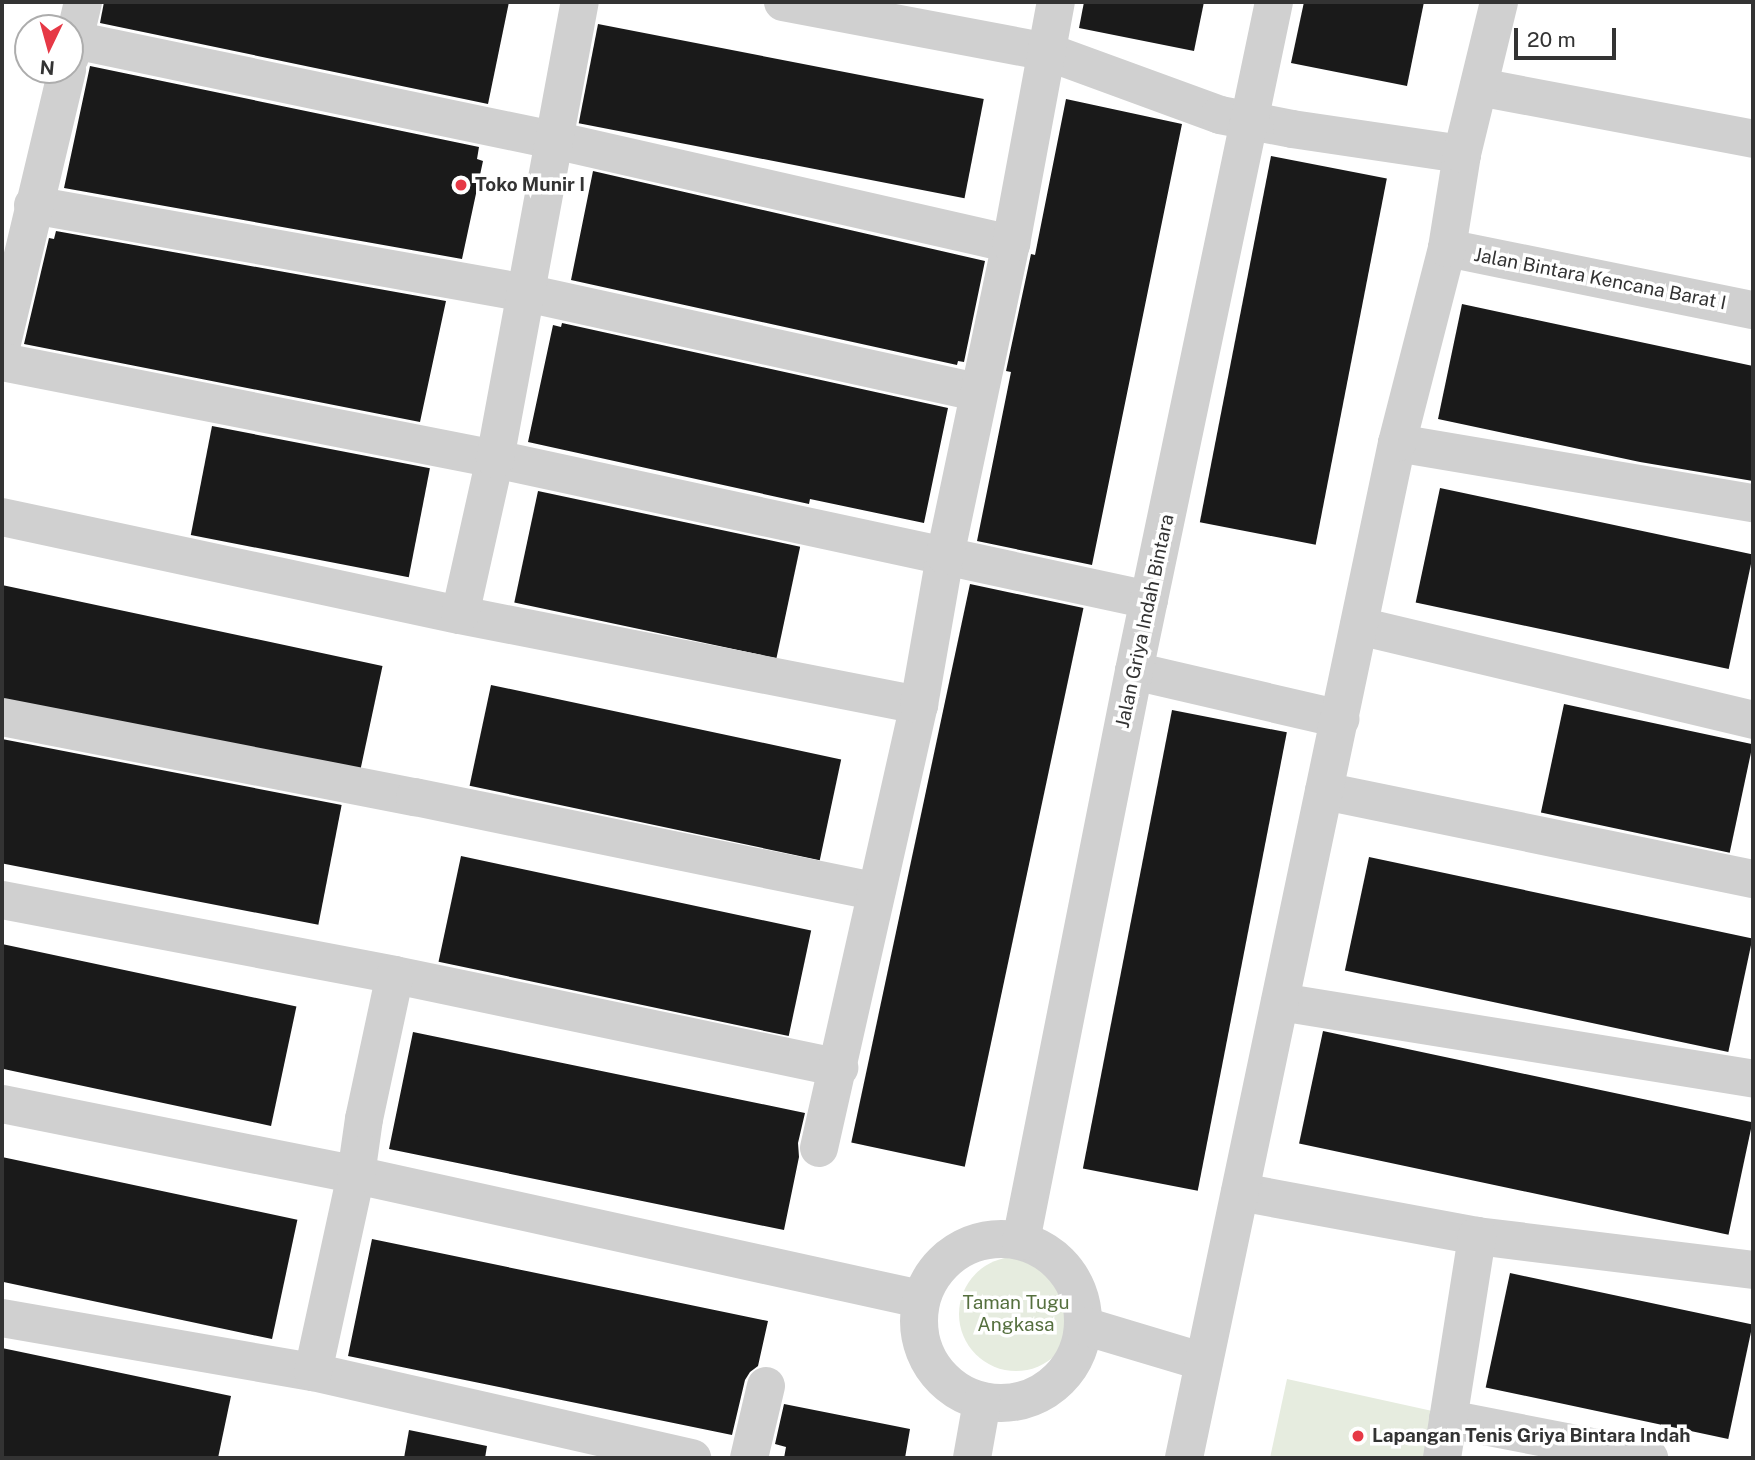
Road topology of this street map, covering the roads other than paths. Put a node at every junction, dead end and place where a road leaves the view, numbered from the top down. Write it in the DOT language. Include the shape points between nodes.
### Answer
graph roads {
  1 [pos="580,2"];
  2 [pos="783,2"];
  3 [pos="1056,2"];
  4 [pos="1274,2"];
  5 [pos="1499,2"];
  6 [pos="1048,52"];
  7 [pos="84,58"];
  8 [pos="63,84"];
  9 [pos="1479,87"];
  10 [pos="1250,121"];
  11 [pos="1753,139"];
  12 [pos="554,140"];
  13 [pos="1462,154"];
  14 [pos="33,205"];
  15 [pos="1011,244"];
  16 [pos="1447,248"];
  17 [pos="526,293"];
  18 [pos="1753,310"];
  19 [pos="2,343"];
  20 [pos="2,362"];
  21 [pos="978,392"];
  22 [pos="1398,443"];
  23 [pos="495,459"];
  24 [pos="1753,503"];
  25 [pos="2,517"];
  26 [pos="945,556"];
  27 [pos="1149,600"];
  28 [pos="460,615"];
  29 [pos="1359,626"];
  30 [pos="1134,671"];
  31 [pos="919,705"];
  32 [pos="2,717"];
  33 [pos="1340,719"];
  34 [pos="1753,720"];
  35 [pos="1324,791"];
  36 [pos="1753,879"];
  37 [pos="876,892"];
  38 [pos="2,900"];
  39 [pos="395,975"];
  40 [pos="1280,1002"];
  41 [pos="839,1068"];
  42 [pos="1753,1079"];
  43 [pos="2,1104"];
  44 [pos="819,1147"];
  45 [pos="356,1175"];
  46 [pos="1240,1192"];
  47 [pos="1477,1236"];
  48 [pos="1021,1241"];
  49 [pos="1753,1270"];
  50 [pos="920,1299"];
  51 [pos="2,1318"];
  52 [pos="1084,1326"];
  53 [pos="1204,1362"];
  54 [pos="313,1372"];
  55 [pos="766,1386"];
  56 [pos="982,1402"];
  57 [pos="1448,1419"];
  58 [pos="692,1458"];
  59 [pos="749,1458"];
  60 [pos="972,1458"];
  61 [pos="1184,1458"];
  62 [pos="1442,1458"];
  63 [pos="1649,1458"];
  1 -- 12 [label="street"];
  2 -- 6 [label="street"];
  3 -- 6 [label="street"];
  4 -- 10 [label="street, Jalan Griya Indah Bintara"];
  5 -- 9 [label="street"];
  6 -- 10 [label="street" via="1220,115"];
  6 -- 15 [label="street"];
  7 -- 12 [label="street"];
  8 -- 14 [label="street"];
  9 -- 11 [label="street"];
  9 -- 13 [label="street"];
  10 -- 13 [label="street"];
  10 -- 27 [label="street, Jalan Griya Indah Bintara"];
  12 -- 15 [label="street"];
  12 -- 17 [label="street"];
  13 -- 16 [label="street"];
  14 -- 17 [label="street"];
  14 -- 19 [label="street"];
  15 -- 21 [label="street"];
  16 -- 18 [label="street, Jalan Bintara Kencana Barat I"];
  16 -- 22 [label="street"];
  17 -- 21 [label="street"];
  17 -- 23 [label="street"];
  20 -- 23 [label="street"];
  21 -- 26 [label="street"];
  22 -- 24 [label="street"];
  22 -- 29 [label="street"];
  23 -- 26 [label="street"];
  23 -- 28 [label="street"];
  25 -- 28 [label="street"];
  26 -- 27 [label="street"];
  26 -- 31 [label="street"];
  27 -- 30 [label="street, Jalan Griya Indah Bintara"];
  28 -- 31 [label="street"];
  29 -- 33 [label="street"];
  29 -- 34 [label="street"];
  30 -- 33 [label="street"];
  30 -- 48 [label="street, Jalan Griya Indah Bintara"];
  31 -- 37 [label="street"];
  32 -- 37 [label="street"];
  33 -- 35 [label="street"];
  35 -- 36 [label="street"];
  35 -- 40 [label="street"];
  37 -- 41 [label="street"];
  38 -- 39 [label="street"];
  39 -- 41 [label="street"];
  39 -- 45 [label="street"];
  40 -- 42 [label="street"];
  40 -- 46 [label="street"];
  41 -- 44 [label="street"];
  43 -- 45 [label="street"];
  45 -- 50 [label="street"];
  45 -- 54 [label="street"];
  46 -- 47 [label="street"];
  46 -- 53 [label="street"];
  47 -- 49 [label="street"];
  47 -- 57 [label="street"];
  48 -- 50 [label="street" via="995,1239 970,1244 948,1257 931,1276"];
  48 -- 52 [label="street" via="1047,1253 1068,1273 1081,1298"];
  50 -- 56 [label="street" via="918,1326 923,1352 937,1375 957,1392"];
  51 -- 54 [label="street"];
  52 -- 53 [label="street"];
  52 -- 56 [label="street" via="1077,1354 1061,1378 1038,1395 1011,1403"];
  53 -- 61 [label="street"];
  54 -- 58 [label="street"];
  55 -- 59 [label="street"];
  56 -- 60 [label="street"];
  57 -- 62 [label="street"];
  57 -- 63 [label="street"];
}
